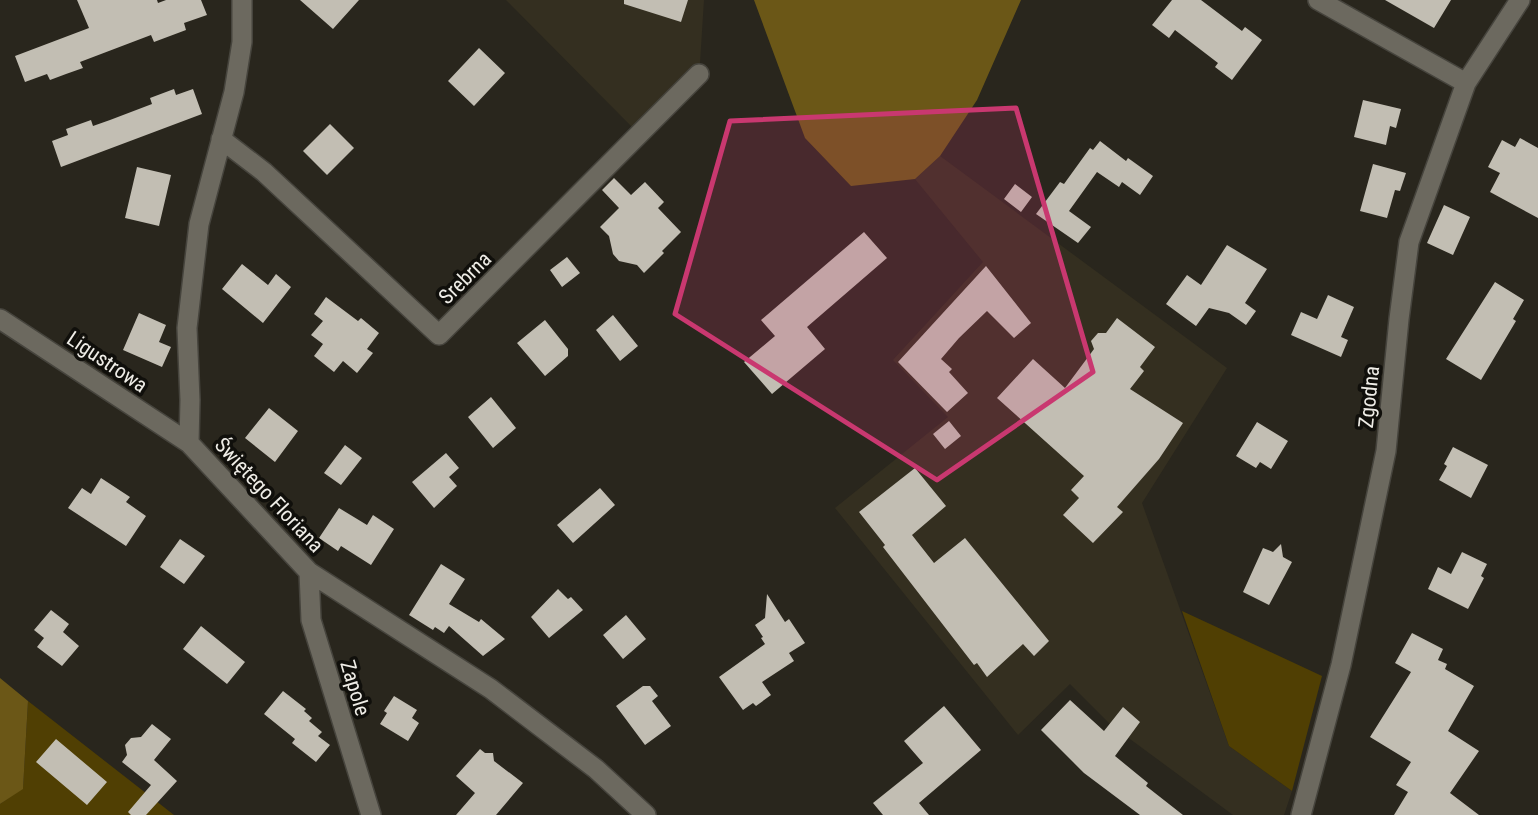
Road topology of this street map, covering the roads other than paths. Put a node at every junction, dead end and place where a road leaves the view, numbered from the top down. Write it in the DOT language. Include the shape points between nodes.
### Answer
graph roads {
  1 [pos="242,0"];
  2 [pos="1318,0"];
  3 [pos="1520,0"];
  4 [pos="699,74"];
  5 [pos="1466,83"];
  6 [pos="221,139"];
  7 [pos="0,319"];
  8 [pos="189,443"];
  9 [pos="309,572"];
  10 [pos="371,815"];
  11 [pos="646,815"];
  12 [pos="1301,815"];
  1 -- 6 [label="street, Świętego Floriana" via="242,42"];
  2 -- 5 [label="street"];
  3 -- 5 [label="street, Zgodna"];
  4 -- 6 [label="street, Srebrna" via="439,335 264,172"];
  5 -- 12 [label="street, Zgodna" via="1409,242 1386,451 1341,665"];
  6 -- 8 [label="street, Świętego Floriana" via="199,224 187,328"];
  7 -- 8 [label="street, Ligustrowa"];
  8 -- 9 [label="street, Świętego Floriana"];
  9 -- 10 [label="street, Zapole" via="311,620"];
  9 -- 11 [label="street, Świętego Floriana" via="491,689 596,769"];
}
